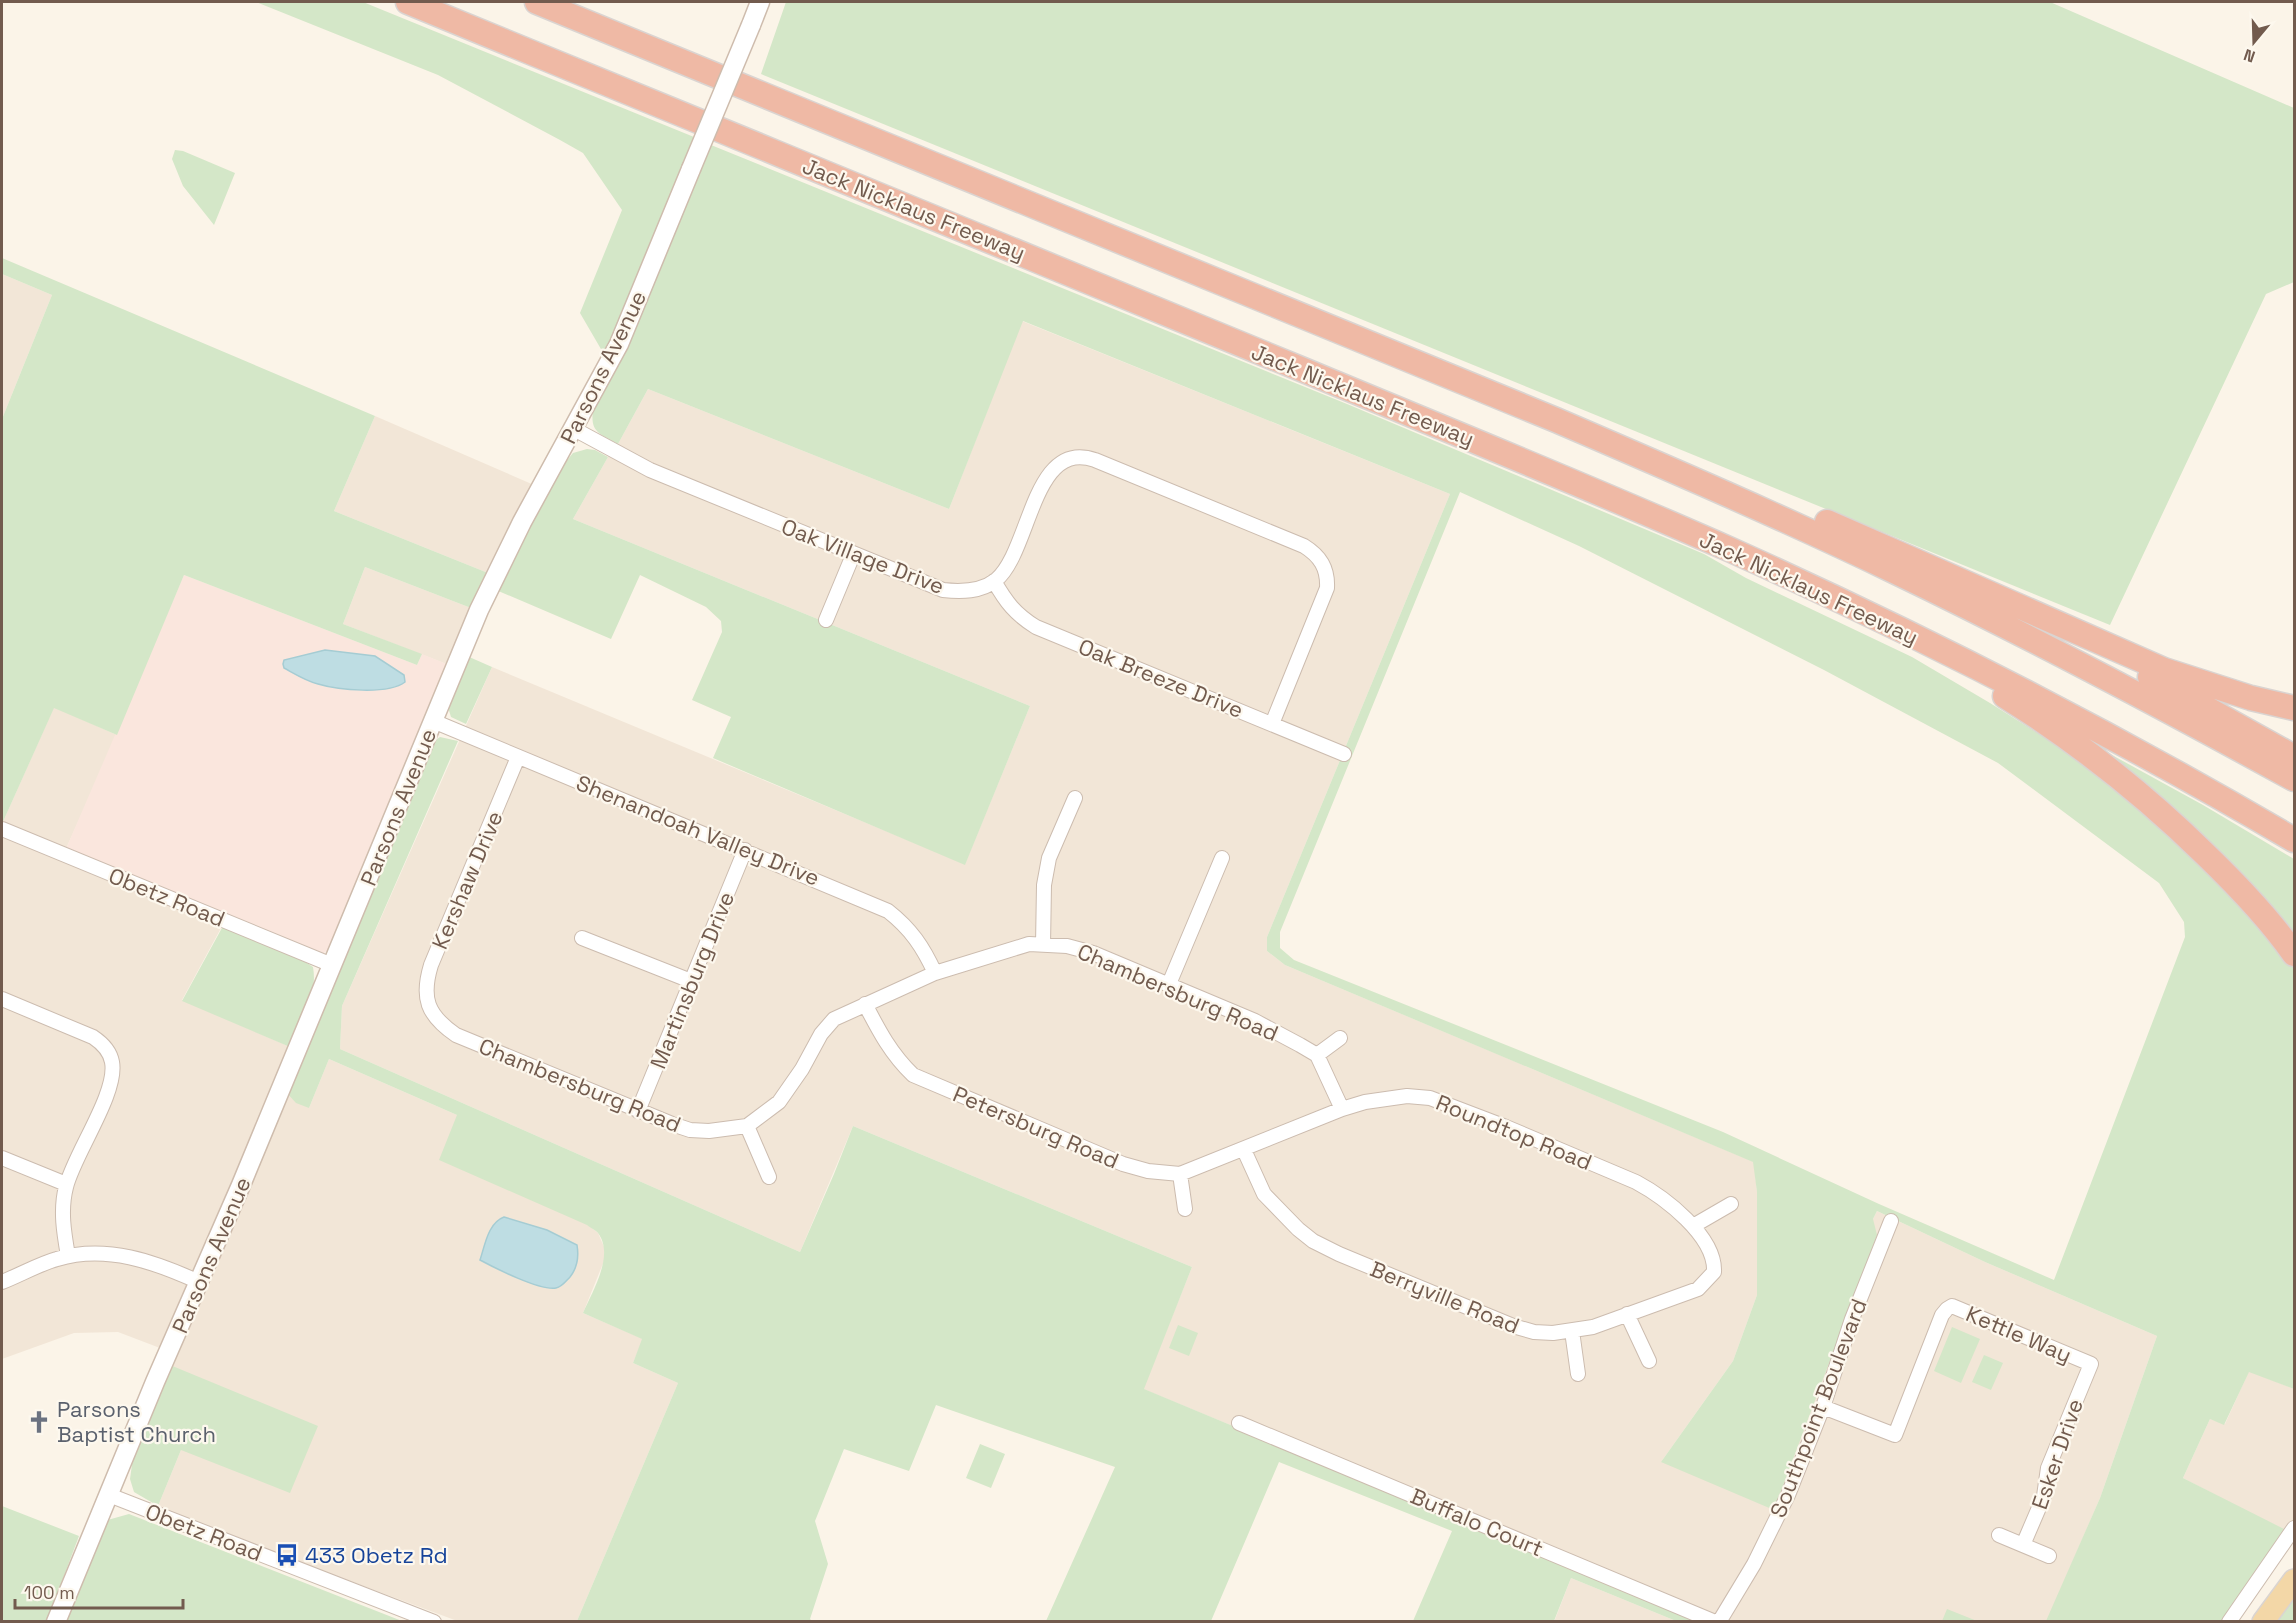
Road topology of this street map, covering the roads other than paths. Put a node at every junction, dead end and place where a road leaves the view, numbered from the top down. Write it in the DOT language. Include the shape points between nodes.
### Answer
graph roads {
  1 [pos="408,2"];
  2 [pos="537,2"];
  3 [pos="760,2"];
  4 [pos="1556,420"];
  5 [pos="574,429"];
  6 [pos="853,555"];
  7 [pos="1932,568"];
  8 [pos="994,581"];
  9 [pos="826,620"];
  10 [pos="1886,622"];
  11 [pos="2295,708"];
  12 [pos="433,721"];
  13 [pos="1272,724"];
  14 [pos="1344,754"];
  15 [pos="518,757"];
  16 [pos="2295,757"];
  17 [pos="2295,779"];
  18 [pos="1075,798"];
  19 [pos="2,829"];
  20 [pos="2295,840"];
  21 [pos="745,850"];
  22 [pos="1222,858"];
  23 [pos="582,938"];
  24 [pos="1043,945"];
  25 [pos="2295,954"];
  26 [pos="332,965"];
  27 [pos="935,973"];
  28 [pos="691,981"];
  29 [pos="1169,984"];
  30 [pos="2,999"];
  31 [pos="865,1004"];
  32 [pos="428,1005"];
  33 [pos="1340,1038"];
  34 [pos="1317,1055"];
  35 [pos="1342,1109"];
  36 [pos="638,1111"];
  37 [pos="747,1126"];
  38 [pos="1244,1150"];
  39 [pos="2,1158"];
  40 [pos="1180,1174"];
  41 [pos="769,1177"];
  42 [pos="66,1184"];
  43 [pos="1731,1204"];
  44 [pos="1185,1209"];
  45 [pos="1891,1221"];
  46 [pos="1693,1226"];
  47 [pos="68,1256"];
  48 [pos="1714,1267"];
  49 [pos="2,1282"];
  50 [pos="199,1282"];
  51 [pos="1627,1314"];
  52 [pos="1572,1331"];
  53 [pos="1649,1361"];
  54 [pos="2091,1364"];
  55 [pos="1578,1374"];
  56 [pos="1823,1407"];
  57 [pos="1239,1423"];
  58 [pos="109,1495"];
  59 [pos="2295,1528"];
  60 [pos="1999,1535"];
  61 [pos="2023,1545"];
  62 [pos="2049,1556"];
  63 [pos="2295,1580"];
  64 [pos="56,1622"];
  65 [pos="434,1622"];
  66 [pos="1717,1622"];
  67 [pos="2229,1622"];
  68 [pos="2263,1622"];
  1 -- 10 [label="highway, Jack Nicklaus Freeway" via="1503,452"];
  2 -- 4 [label="highway"];
  3 -- 5 [label="street, Parsons Avenue, bridge" via="619,344"];
  4 -- 7 [label="highway" via="1792,507"];
  4 -- 17 [label="highway" via="1894,571 2040,643"];
  5 -- 6 [label="street, Oak Village Drive" via="650,470"];
  5 -- 12 [label="street, Parsons Avenue" via="483,601"];
  6 -- 8 [label="street, Oak Village Drive" via="943,590 974,590"];
  6 -- 9 [label="street"];
  7 -- 11 [label="highway" via="2164,670"];
  7 -- 16 [label="highway" via="2114,657"];
  8 -- 13 [label="street, Oak Breeze Drive" via="1006,602 1036,627"];
  8 -- 13 [label="street" via="1010,564 1045,480 1055,466 1081,457 1304,546 1323,565 1327,581"];
  10 -- 20 [label="highway, Jack Nicklaus Freeway" via="2073,716"];
  10 -- 25 [label="highway" via="2022,707 2138,792 2223,872"];
  12 -- 15 [label="street, Shenandoah Valley Drive"];
  12 -- 26 [label="street, Parsons Avenue"];
  13 -- 14 [label="street, Oak Breeze Drive"];
  15 -- 21 [label="street, Shenandoah Valley Drive"];
  15 -- 32 [label="street, Kershaw Drive" via="431,964 425,985"];
  18 -- 24 [label="street" via="1049,858 1044,885"];
  19 -- 26 [label="street, Obetz Road"];
  21 -- 27 [label="street, Shenandoah Valley Drive" via="888,911 905,924 923,947"];
  21 -- 28 [label="street, Martinsburg Drive"];
  22 -- 29 [label="street"];
  23 -- 28 [label="street"];
  24 -- 27 [label="street, Chambersburg Road" via="1029,944"];
  24 -- 29 [label="street, Chambersburg Road" via="1093,953"];
  26 -- 50 [label="street, Parsons Avenue"];
  27 -- 31 [label="street, Chambersburg Road"];
  28 -- 36 [label="street, Martinsburg Drive"];
  29 -- 34 [label="street, Chambersburg Road" via="1255,1021"];
  30 -- 42 [label="street" via="93,1037 102,1043 112,1061 109,1086"];
  31 -- 37 [label="street, Chambersburg Road" via="834,1019 779,1102"];
  31 -- 40 [label="street, Petersburg Road" via="882,1038 913,1075 1123,1164"];
  32 -- 36 [label="street, Chambersburg Road" via="439,1023 456,1035"];
  33 -- 34 [label="street"];
  34 -- 35 [label="street"];
  35 -- 38 [label="street, Roundtop Road"];
  35 -- 46 [label="street, Roundtop Road" via="1407,1096 1430,1098 1636,1182 1667,1201"];
  36 -- 37 [label="street, Chambersburg Road" via="690,1130"];
  37 -- 41 [label="street"];
  38 -- 40 [label="street, Petersburg Road"];
  38 -- 52 [label="street, Berryville Road" via="1264,1194 1313,1241 1513,1326 1534,1332"];
  39 -- 42 [label="street"];
  40 -- 44 [label="street"];
  42 -- 47 [label="street" via="62,1218"];
  43 -- 46 [label="street"];
  45 -- 56 [label="street, Southpoint Boulevard"];
  46 -- 48 [label="street, Roundtop Road"];
  47 -- 49 [label="street"];
  47 -- 50 [label="street" via="108,1254 139,1258"];
  48 -- 51 [label="street, Berryville Road" via="1698,1289"];
  50 -- 58 [label="street, Parsons Avenue"];
  51 -- 52 [label="street, Berryville Road"];
  51 -- 53 [label="street"];
  52 -- 55 [label="street"];
  54 -- 56 [label="street, Kettle Way" via="1952,1306 1942,1315 1895,1435"];
  54 -- 61 [label="street, Esker Drive" via="2048,1468 2044,1496"];
  56 -- 66 [label="street, Southpoint Boulevard" via="1777,1519"];
  57 -- 66 [label="street, Buffalo Court"];
  58 -- 64 [label="street, Parsons Avenue"];
  58 -- 65 [label="street, Obetz Road"];
  59 -- 67 [label="street"];
  60 -- 61 [label="street"];
  61 -- 62 [label="street"];
  63 -- 68 [label="main road"];
}
